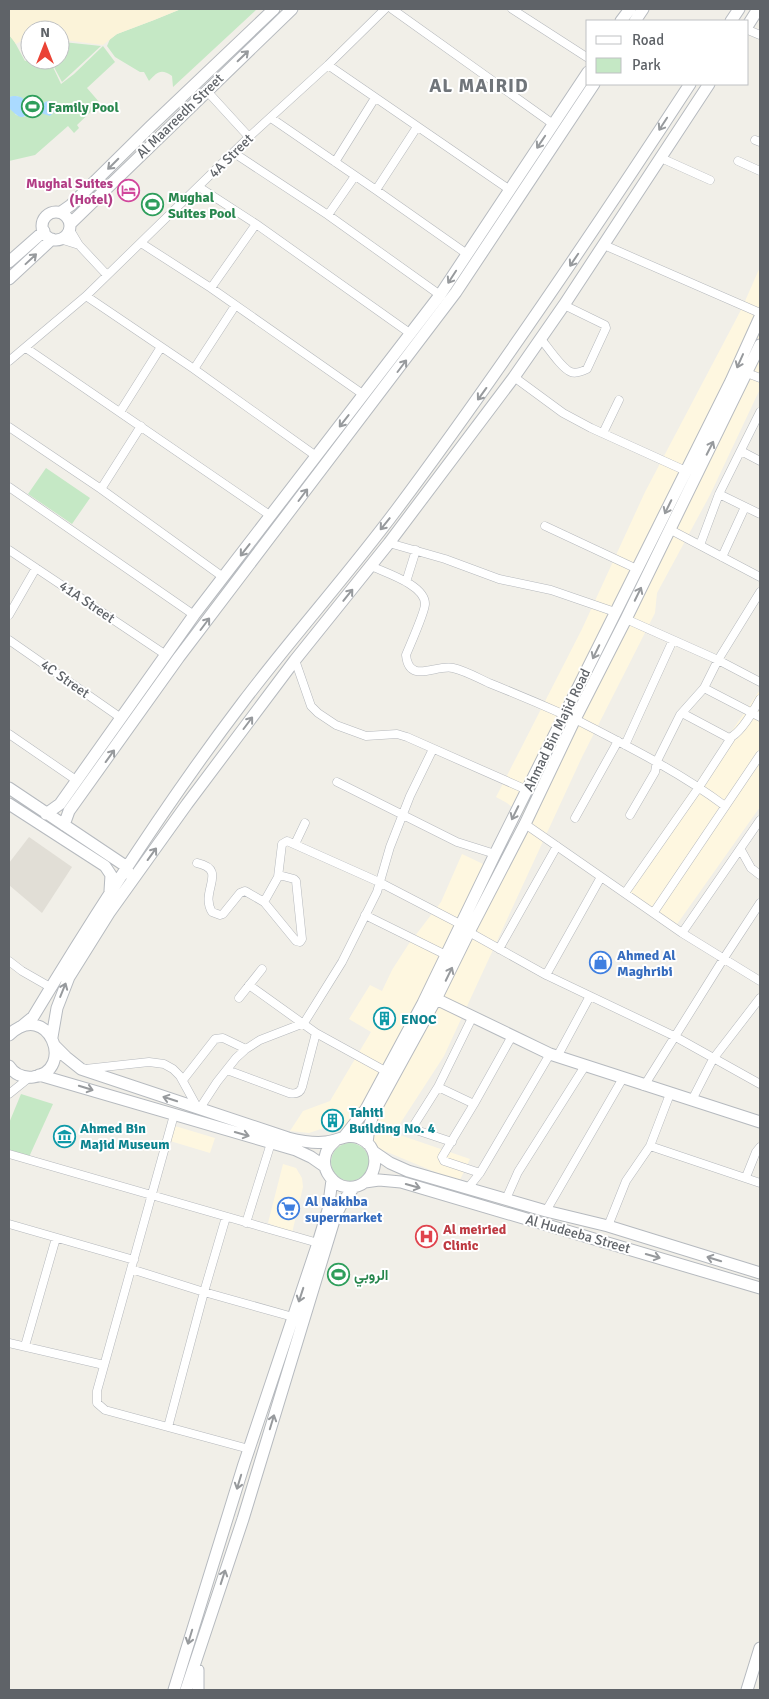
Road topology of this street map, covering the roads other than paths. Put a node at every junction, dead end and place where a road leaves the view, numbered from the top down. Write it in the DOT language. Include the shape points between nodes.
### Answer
graph roads {
  1 [pos="274,9"];
  2 [pos="292,9"];
  3 [pos="385,9"];
  4 [pos="392,9"];
  5 [pos="512,9"];
  6 [pos="630,9"];
  7 [pos="643,9"];
  8 [pos="739,9"];
  9 [pos="757,10"];
  10 [pos="622,20"];
  11 [pos="636,20"];
  12 [pos="732,20"];
  13 [pos="749,23"];
  14 [pos="586,57"];
  15 [pos="328,65"];
  16 [pos="586,75"];
  17 [pos="593,85"];
  18 [pos="689,85"];
  19 [pos="708,85"];
  20 [pos="206,90"];
  21 [pos="375,98"];
  22 [pos="271,118"];
  23 [pos="553,124"];
  24 [pos="417,127"];
  25 [pos="249,137"];
  26 [pos="234,153"];
  27 [pos="661,158"];
  28 [pos="738,161"];
  29 [pos="335,162"];
  30 [pos="760,171"];
  31 [pos="355,176"];
  32 [pos="710,180"];
  33 [pos="199,187"];
  34 [pos="376,190"];
  35 [pos="510,190"];
  36 [pos="61,212"];
  37 [pos="328,215"];
  38 [pos="256,224"];
  39 [pos="70,227"];
  40 [pos="52,237"];
  41 [pos="141,243"];
  42 [pos="78,245"];
  43 [pos="604,245"];
  44 [pos="467,254"];
  45 [pos="9,262"];
  46 [pos="107,275"];
  47 [pos="9,279"];
  48 [pos="211,288"];
  49 [pos="440,295"];
  50 [pos="86,296"];
  51 [pos="564,305"];
  52 [pos="235,306"];
  53 [pos="760,312"];
  54 [pos="760,317"];
  55 [pos="411,334"];
  56 [pos="541,339"];
  57 [pos="760,345"];
  58 [pos="161,347"];
  59 [pos="26,348"];
  60 [pos="9,361"];
  61 [pos="194,369"];
  62 [pos="748,373"];
  63 [pos="514,377"];
  64 [pos="760,378"];
  65 [pos="364,395"];
  66 [pos="619,400"];
  67 [pos="120,412"];
  68 [pos="760,412"];
  69 [pos="141,426"];
  70 [pos="9,427"];
  71 [pos="752,430"];
  72 [pos="602,433"];
  73 [pos="760,433"];
  74 [pos="741,451"];
  75 [pos="316,456"];
  76 [pos="760,461"];
  77 [pos="686,470"];
  78 [pos="9,487"];
  79 [pos="100,489"];
  80 [pos="719,494"];
  81 [pos="745,507"];
  82 [pos="760,514"];
  83 [pos="271,516"];
  84 [pos="545,526"];
  85 [pos="669,529"];
  86 [pos="389,543"];
  87 [pos="700,546"];
  88 [pos="9,550"];
  89 [pos="416,550"];
  90 [pos="722,557"];
  91 [pos="371,566"];
  92 [pos="36,568"];
  93 [pos="637,569"];
  94 [pos="223,577"];
  95 [pos="760,577"];
  96 [pos="406,582"];
  97 [pos="760,592"];
  98 [pos="615,612"];
  99 [pos="9,615"];
  100 [pos="194,615"];
  101 [pos="626,619"];
  102 [pos="9,640"];
  103 [pos="673,640"];
  104 [pos="166,655"];
  105 [pos="295,660"];
  106 [pos="718,660"];
  107 [pos="760,682"];
  108 [pos="704,688"];
  109 [pos="760,699"];
  110 [pos="682,712"];
  111 [pos="752,712"];
  112 [pos="570,717"];
  113 [pos="760,717"];
  114 [pos="121,718"];
  115 [pos="9,734"];
  116 [pos="731,738"];
  117 [pos="621,743"];
  118 [pos="433,749"];
  119 [pos="760,755"];
  120 [pos="92,758"];
  121 [pos="657,761"];
  122 [pos="76,780"];
  123 [pos="337,782"];
  124 [pos="699,787"];
  125 [pos="9,790"];
  126 [pos="527,790"];
  127 [pos="81,795"];
  128 [pos="9,804"];
  129 [pos="725,806"];
  130 [pos="46,814"];
  131 [pos="403,814"];
  132 [pos="630,815"];
  133 [pos="575,818"];
  134 [pos="760,820"];
  135 [pos="305,823"];
  136 [pos="525,824"];
  137 [pos="64,825"];
  138 [pos="57,835"];
  139 [pos="295,844"];
  140 [pos="95,846"];
  141 [pos="556,846"];
  142 [pos="741,850"];
  143 [pos="495,854"];
  144 [pos="196,863"];
  145 [pos="127,866"];
  146 [pos="760,874"];
  147 [pos="279,875"];
  148 [pos="601,877"];
  149 [pos="379,882"];
  150 [pos="110,892"];
  151 [pos="625,892"];
  152 [pos="264,902"];
  153 [pos="760,903"];
  154 [pos="654,912"];
  155 [pos="109,913"];
  156 [pos="366,915"];
  157 [pos="465,928"];
  158 [pos="682,933"];
  159 [pos="499,949"];
  160 [pos="446,955"];
  161 [pos="724,958"];
  162 [pos="9,961"];
  163 [pos="262,969"];
  164 [pos="546,974"];
  165 [pos="760,981"];
  166 [pos="249,985"];
  167 [pos="50,987"];
  168 [pos="590,996"];
  169 [pos="239,998"];
  170 [pos="760,998"];
  171 [pos="436,999"];
  172 [pos="473,1016"];
  173 [pos="304,1023"];
  174 [pos="22,1026"];
  175 [pos="316,1032"];
  176 [pos="9,1035"];
  177 [pos="512,1036"];
  178 [pos="674,1036"];
  179 [pos="54,1042"];
  180 [pos="246,1049"];
  181 [pos="554,1055"];
  182 [pos="714,1059"];
  183 [pos="585,1066"];
  184 [pos="9,1069"];
  185 [pos="81,1069"];
  186 [pos="226,1070"];
  187 [pos="387,1072"];
  188 [pos="35,1076"];
  189 [pos="623,1078"];
  190 [pos="183,1080"];
  191 [pos="760,1084"];
  192 [pos="644,1086"];
  193 [pos="438,1087"];
  194 [pos="9,1094"];
  195 [pos="670,1094"];
  196 [pos="692,1100"];
  197 [pos="474,1104"];
  198 [pos="199,1108"];
  199 [pos="174,1115"];
  200 [pos="760,1122"];
  201 [pos="339,1139"];
  202 [pos="452,1142"];
  203 [pos="271,1143"];
  204 [pos="650,1146"];
  205 [pos="370,1147"];
  206 [pos="760,1147"];
  207 [pos="9,1154"];
  208 [pos="324,1166"];
  209 [pos="480,1173"];
  210 [pos="746,1177"];
  211 [pos="332,1180"];
  212 [pos="760,1182"];
  213 [pos="360,1185"];
  214 [pos="468,1188"];
  215 [pos="151,1194"];
  216 [pos="506,1199"];
  217 [pos="546,1211"];
  218 [pos="226,1217"];
  219 [pos="246,1223"];
  220 [pos="9,1224"];
  221 [pos="608,1226"];
  222 [pos="56,1238"];
  223 [pos="318,1242"];
  224 [pos="134,1260"];
  225 [pos="131,1269"];
  226 [pos="760,1273"];
  227 [pos="760,1288"];
  228 [pos="204,1292"];
  229 [pos="294,1317"];
  230 [pos="9,1342"];
  231 [pos="25,1346"];
  232 [pos="104,1364"];
  233 [pos="168,1426"];
  234 [pos="249,1449"];
  235 [pos="202,1644"];
  236 [pos="760,1648"];
  237 [pos="174,1690"];
  238 [pos="186,1690"];
  239 [pos="198,1690"];
  240 [pos="747,1690"];
  1 -- 36 [label="street, Al Maareedh Street, one-way"];
  20 -- 2 [label="street, Al Maareedh Street, one-way"];
  3 -- 15 [label="street, 4A Street"];
  4 -- 23 [label="street"];
  5 -- 14 [label="street"];
  6 -- 10 [label="street"];
  7 -- 11 [label="street"];
  8 -- 12 [label="street"];
  9 -- 13 [label="street"];
  15 -- 21 [label="street"];
  15 -- 22 [label="street, 4A Street"];
  16 -- 23 [label="street"];
  127 -- 17 [label="street, one-way" via="179,657 456,292"];
  18 -- 145 [label="street, one-way" via="485,389 395,512 243,702"];
  19 -- 27 [label="street"];
  20 -- 25 [label="street"];
  20 -- 39 [label="street, Al Maareedh Street"];
  21 -- 24 [label="street"];
  21 -- 29 [label="street"];
  22 -- 25 [label="street, 4A Street"];
  22 -- 29 [label="street"];
  23 -- 35 [label="street, one-way"];
  24 -- 34 [label="street"];
  24 -- 35 [label="street"];
  25 -- 26 [label="street, 4A Street"];
  26 -- 33 [label="street, 4A Street"];
  26 -- 37 [label="street"];
  27 -- 32 [label="street"];
  27 -- 43 [label="street"];
  28 -- 30 [label="street"];
  29 -- 31 [label="street"];
  31 -- 34 [label="street"];
  31 -- 37 [label="street"];
  33 -- 38 [label="street"];
  33 -- 41 [label="street, 4A Street"];
  34 -- 44 [label="street"];
  35 -- 44 [label="street"];
  36 -- 39 [label="street"];
  36 -- 40 [label="street" via="46,217 42,225"];
  37 -- 49 [label="street"];
  38 -- 48 [label="street"];
  38 -- 55 [label="street"];
  39 -- 40 [label="street" via="66,236"];
  39 -- 42 [label="street"];
  40 -- 42 [label="street"];
  40 -- 45 [label="street"];
  47 -- 40 [label="street, one-way"];
  41 -- 46 [label="street, 4A Street"];
  41 -- 48 [label="street"];
  42 -- 46 [label="street"];
  43 -- 51 [label="street"];
  43 -- 53 [label="street"];
  44 -- 49 [label="street, one-way"];
  46 -- 50 [label="street, 4A Street"];
  48 -- 52 [label="street"];
  49 -- 55 [label="street"];
  50 -- 58 [label="street"];
  50 -- 59 [label="street, 4A Street"];
  51 -- 56 [label="street"];
  51 -- 56 [label="street" via="606,325 587,369 572,372"];
  52 -- 61 [label="street"];
  52 -- 65 [label="street"];
  54 -- 77 [label="street, Ahmad Bin Majid Road, one-way"];
  55 -- 65 [label="street"];
  56 -- 63 [label="street"];
  57 -- 62 [label="street, Ahmad Bin Majid Road"];
  58 -- 61 [label="street"];
  58 -- 67 [label="street"];
  59 -- 60 [label="street, 4A Street"];
  59 -- 67 [label="street"];
  61 -- 75 [label="street"];
  62 -- 64 [label="street"];
  85 -- 62 [label="street, Ahmad Bin Majid Road, one-way"];
  63 -- 72 [label="street" via="563,413"];
  63 -- 86 [label="street"];
  65 -- 75 [label="street, one-way"];
  66 -- 72 [label="street"];
  67 -- 69 [label="street"];
  68 -- 71 [label="street"];
  69 -- 79 [label="street"];
  69 -- 83 [label="street"];
  70 -- 79 [label="street"];
  71 -- 73 [label="street"];
  71 -- 74 [label="street"];
  72 -- 77 [label="street"];
  74 -- 76 [label="street"];
  74 -- 80 [label="street"];
  75 -- 83 [label="street"];
  77 -- 93 [label="street, Ahmad Bin Majid Road, one-way"];
  78 -- 100 [label="street"];
  79 -- 94 [label="street"];
  80 -- 81 [label="street"];
  80 -- 87 [label="street"];
  81 -- 82 [label="street"];
  81 -- 90 [label="street"];
  83 -- 94 [label="street, one-way"];
  84 -- 93 [label="street"];
  85 -- 87 [label="street"];
  101 -- 85 [label="street, Ahmad Bin Majid Road, one-way"];
  86 -- 89 [label="street"];
  86 -- 91 [label="street"];
  87 -- 90 [label="street"];
  88 -- 92 [label="street, 41A Street"];
  89 -- 96 [label="street"];
  89 -- 98 [label="street" via="498,579 551,590"];
  90 -- 95 [label="street"];
  91 -- 96 [label="street"];
  105 -- 91 [label="street, one-way"];
  92 -- 99 [label="street"];
  92 -- 104 [label="street, 41A Street"];
  93 -- 98 [label="street, Ahmad Bin Majid Road"];
  94 -- 100 [label="street"];
  96 -- 112 [label="street" via="421,592 425,603 406,655 411,669 454,668"];
  97 -- 106 [label="street"];
  98 -- 112 [label="street, Ahmad Bin Majid Road, one-way"];
  100 -- 104 [label="street"];
  101 -- 103 [label="street"];
  101 -- 112 [label="street, Ahmad Bin Majid Road"];
  102 -- 114 [label="street, 4C Street"];
  103 -- 106 [label="street"];
  103 -- 117 [label="street"];
  104 -- 114 [label="street"];
  105 -- 118 [label="street" via="311,706 336,725 366,736 397,734"];
  155 -- 105 [label="street, one-way"];
  106 -- 107 [label="street"];
  106 -- 108 [label="street"];
  108 -- 110 [label="street"];
  108 -- 111 [label="street"];
  109 -- 111 [label="street"];
  110 -- 116 [label="street"];
  110 -- 121 [label="street"];
  111 -- 113 [label="street"];
  111 -- 116 [label="street"];
  112 -- 117 [label="street"];
  112 -- 126 [label="street, Ahmad Bin Majid Road"];
  112 -- 136 [label="street, Ahmad Bin Majid Road"];
  114 -- 120 [label="street"];
  115 -- 122 [label="street"];
  116 -- 124 [label="street"];
  117 -- 121 [label="street"];
  117 -- 133 [label="street"];
  118 -- 126 [label="street"];
  118 -- 131 [label="street"];
  119 -- 129 [label="street"];
  120 -- 122 [label="street"];
  120 -- 127 [label="street" via="95,764 78,787"];
  121 -- 124 [label="street"];
  121 -- 132 [label="street" via="655,772"];
  122 -- 130 [label="street" via="56,807"];
  123 -- 131 [label="street"];
  124 -- 129 [label="street"];
  124 -- 151 [label="street"];
  125 -- 130 [label="street"];
  126 -- 143 [label="street, Ahmad Bin Majid Road, one-way"];
  127 -- 137 [label="street"];
  128 -- 138 [label="street"];
  129 -- 154 [label="street"];
  130 -- 137 [label="street"];
  131 -- 143 [label="street" via="457,842"];
  131 -- 149 [label="street"];
  134 -- 142 [label="street"];
  135 -- 139 [label="street"];
  136 -- 141 [label="street"];
  136 -- 157 [label="street, Ahmad Bin Majid Road"];
  137 -- 140 [label="street"];
  138 -- 140 [label="street" via="89,852 95,850"];
  138 -- 150 [label="street" via="108,870 112,880"];
  139 -- 147 [label="street" via="287,841 282,844"];
  139 -- 149 [label="street"];
  140 -- 145 [label="street"];
  141 -- 148 [label="street"];
  141 -- 159 [label="street"];
  142 -- 146 [label="street" via="751,868"];
  142 -- 158 [label="street"];
  143 -- 157 [label="street, Ahmad Bin Majid Road"];
  144 -- 152 [label="street" via="207,865 212,870 208,902 212,912 223,914 243,891"];
  145 -- 150 [label="street"];
  145 -- 155 [label="street" via="128,879"];
  147 -- 152 [label="street"];
  147 -- 152 [label="street" via="296,880 300,942"];
  148 -- 151 [label="street"];
  148 -- 164 [label="street"];
  149 -- 156 [label="street"];
  149 -- 157 [label="street"];
  150 -- 167 [label="street"];
  151 -- 154 [label="street"];
  153 -- 161 [label="street"];
  154 -- 158 [label="street"];
  179 -- 155 [label="street, one-way" via="57,1008 69,977"];
  156 -- 160 [label="street"];
  156 -- 173 [label="street" via="342,962"];
  157 -- 159 [label="street"];
  157 -- 160 [label="street, Ahmad Bin Majid Road"];
  171 -- 157 [label="street, Ahmad Bin Majid Road, one-way"];
  158 -- 161 [label="street"];
  159 -- 164 [label="street"];
  160 -- 187 [label="street, Ahmad Bin Majid Road"];
  161 -- 165 [label="street"];
  161 -- 178 [label="street"];
  162 -- 167 [label="street"];
  163 -- 166 [label="street"];
  164 -- 168 [label="street"];
  166 -- 169 [label="street"];
  166 -- 173 [label="street"];
  167 -- 174 [label="street" via="33,1017"];
  168 -- 178 [label="street"];
  168 -- 181 [label="street"];
  170 -- 182 [label="street"];
  171 -- 172 [label="street"];
  171 -- 205 [label="street, Ahmad Bin Majid Road" via="374,1112 368,1127"];
  172 -- 177 [label="street"];
  172 -- 193 [label="street"];
  173 -- 175 [label="street"];
  173 -- 180 [label="street"];
  174 -- 176 [label="street"];
  174 -- 179 [label="street" via="39,1027"];
  175 -- 186 [label="street" via="302,1087 294,1094"];
  175 -- 187 [label="street"];
  177 -- 181 [label="street"];
  177 -- 197 [label="street"];
  178 -- 182 [label="street"];
  178 -- 192 [label="street"];
  179 -- 185 [label="street"];
  179 -- 188 [label="street" via="52,1063 47,1070"];
  180 -- 186 [label="street"];
  180 -- 190 [label="street" via="223,1038 215,1039"];
  181 -- 183 [label="street"];
  181 -- 209 [label="street"];
  182 -- 191 [label="street"];
  182 -- 196 [label="street"];
  183 -- 189 [label="street"];
  183 -- 216 [label="street" via="518,1172"];
  184 -- 188 [label="street" via="23,1076"];
  185 -- 190 [label="street" via="154,1062 173,1069"];
  198 -- 185 [label="street, one-way"];
  186 -- 198 [label="street"];
  187 -- 201 [label="street, Ahmad Bin Majid Road" via="361,1116"];
  188 -- 194 [label="street"];
  188 -- 199 [label="street, one-way"];
  189 -- 192 [label="street"];
  189 -- 217 [label="street"];
  190 -- 198 [label="street"];
  192 -- 195 [label="street"];
  193 -- 197 [label="street"];
  193 -- 202 [label="street" via="414,1128"];
  195 -- 196 [label="street"];
  195 -- 204 [label="street"];
  196 -- 200 [label="street"];
  197 -- 202 [label="street"];
  198 -- 201 [label="street" via="297,1140 316,1143"];
  199 -- 203 [label="street, one-way"];
  199 -- 215 [label="street"];
  201 -- 205 [label="street" via="360,1138"];
  201 -- 208 [label="street" via="328,1148"];
  202 -- 209 [label="street" via="442,1157 444,1161"];
  203 -- 208 [label="street" via="304,1153"];
  203 -- 219 [label="street"];
  204 -- 210 [label="street"];
  204 -- 221 [label="street" via="626,1181"];
  205 -- 213 [label="street" via="375,1166"];
  205 -- 214 [label="street, Al Hudeeba Street" via="390,1163 408,1171"];
  206 -- 210 [label="street"];
  207 -- 215 [label="street"];
  208 -- 211 [label="street"];
  209 -- 214 [label="street"];
  210 -- 212 [label="street"];
  211 -- 213 [label="street" via="339,1185"];
  211 -- 223 [label="street" via="328,1210"];
  213 -- 227 [label="street, Al Hudeeba Street, one-way" via="379,1180 401,1182"];
  235 -- 213 [label="street, one-way" via="335,1217 342,1202"];
  214 -- 216 [label="street, Al Hudeeba Street"];
  215 -- 218 [label="street"];
  215 -- 224 [label="street"];
  216 -- 217 [label="street, Al Hudeeba Street"];
  217 -- 221 [label="street, Al Hudeeba Street"];
  218 -- 219 [label="street"];
  218 -- 228 [label="street"];
  219 -- 223 [label="street"];
  220 -- 222 [label="street"];
  226 -- 221 [label="street, Al Hudeeba Street, one-way"];
  222 -- 224 [label="street"];
  222 -- 231 [label="street"];
  223 -- 229 [label="street, one-way"];
  224 -- 225 [label="street"];
  225 -- 228 [label="street"];
  225 -- 232 [label="street"];
  228 -- 229 [label="street"];
  228 -- 233 [label="street"];
  229 -- 234 [label="street"];
  230 -- 231 [label="street"];
  231 -- 232 [label="street"];
  232 -- 233 [label="street" via="97,1391 97,1403 101,1407"];
  233 -- 234 [label="street"];
  234 -- 237 [label="street, one-way"];
  235 -- 238 [label="street"];
  235 -- 239 [label="street"];
  236 -- 240 [label="street"];
}
